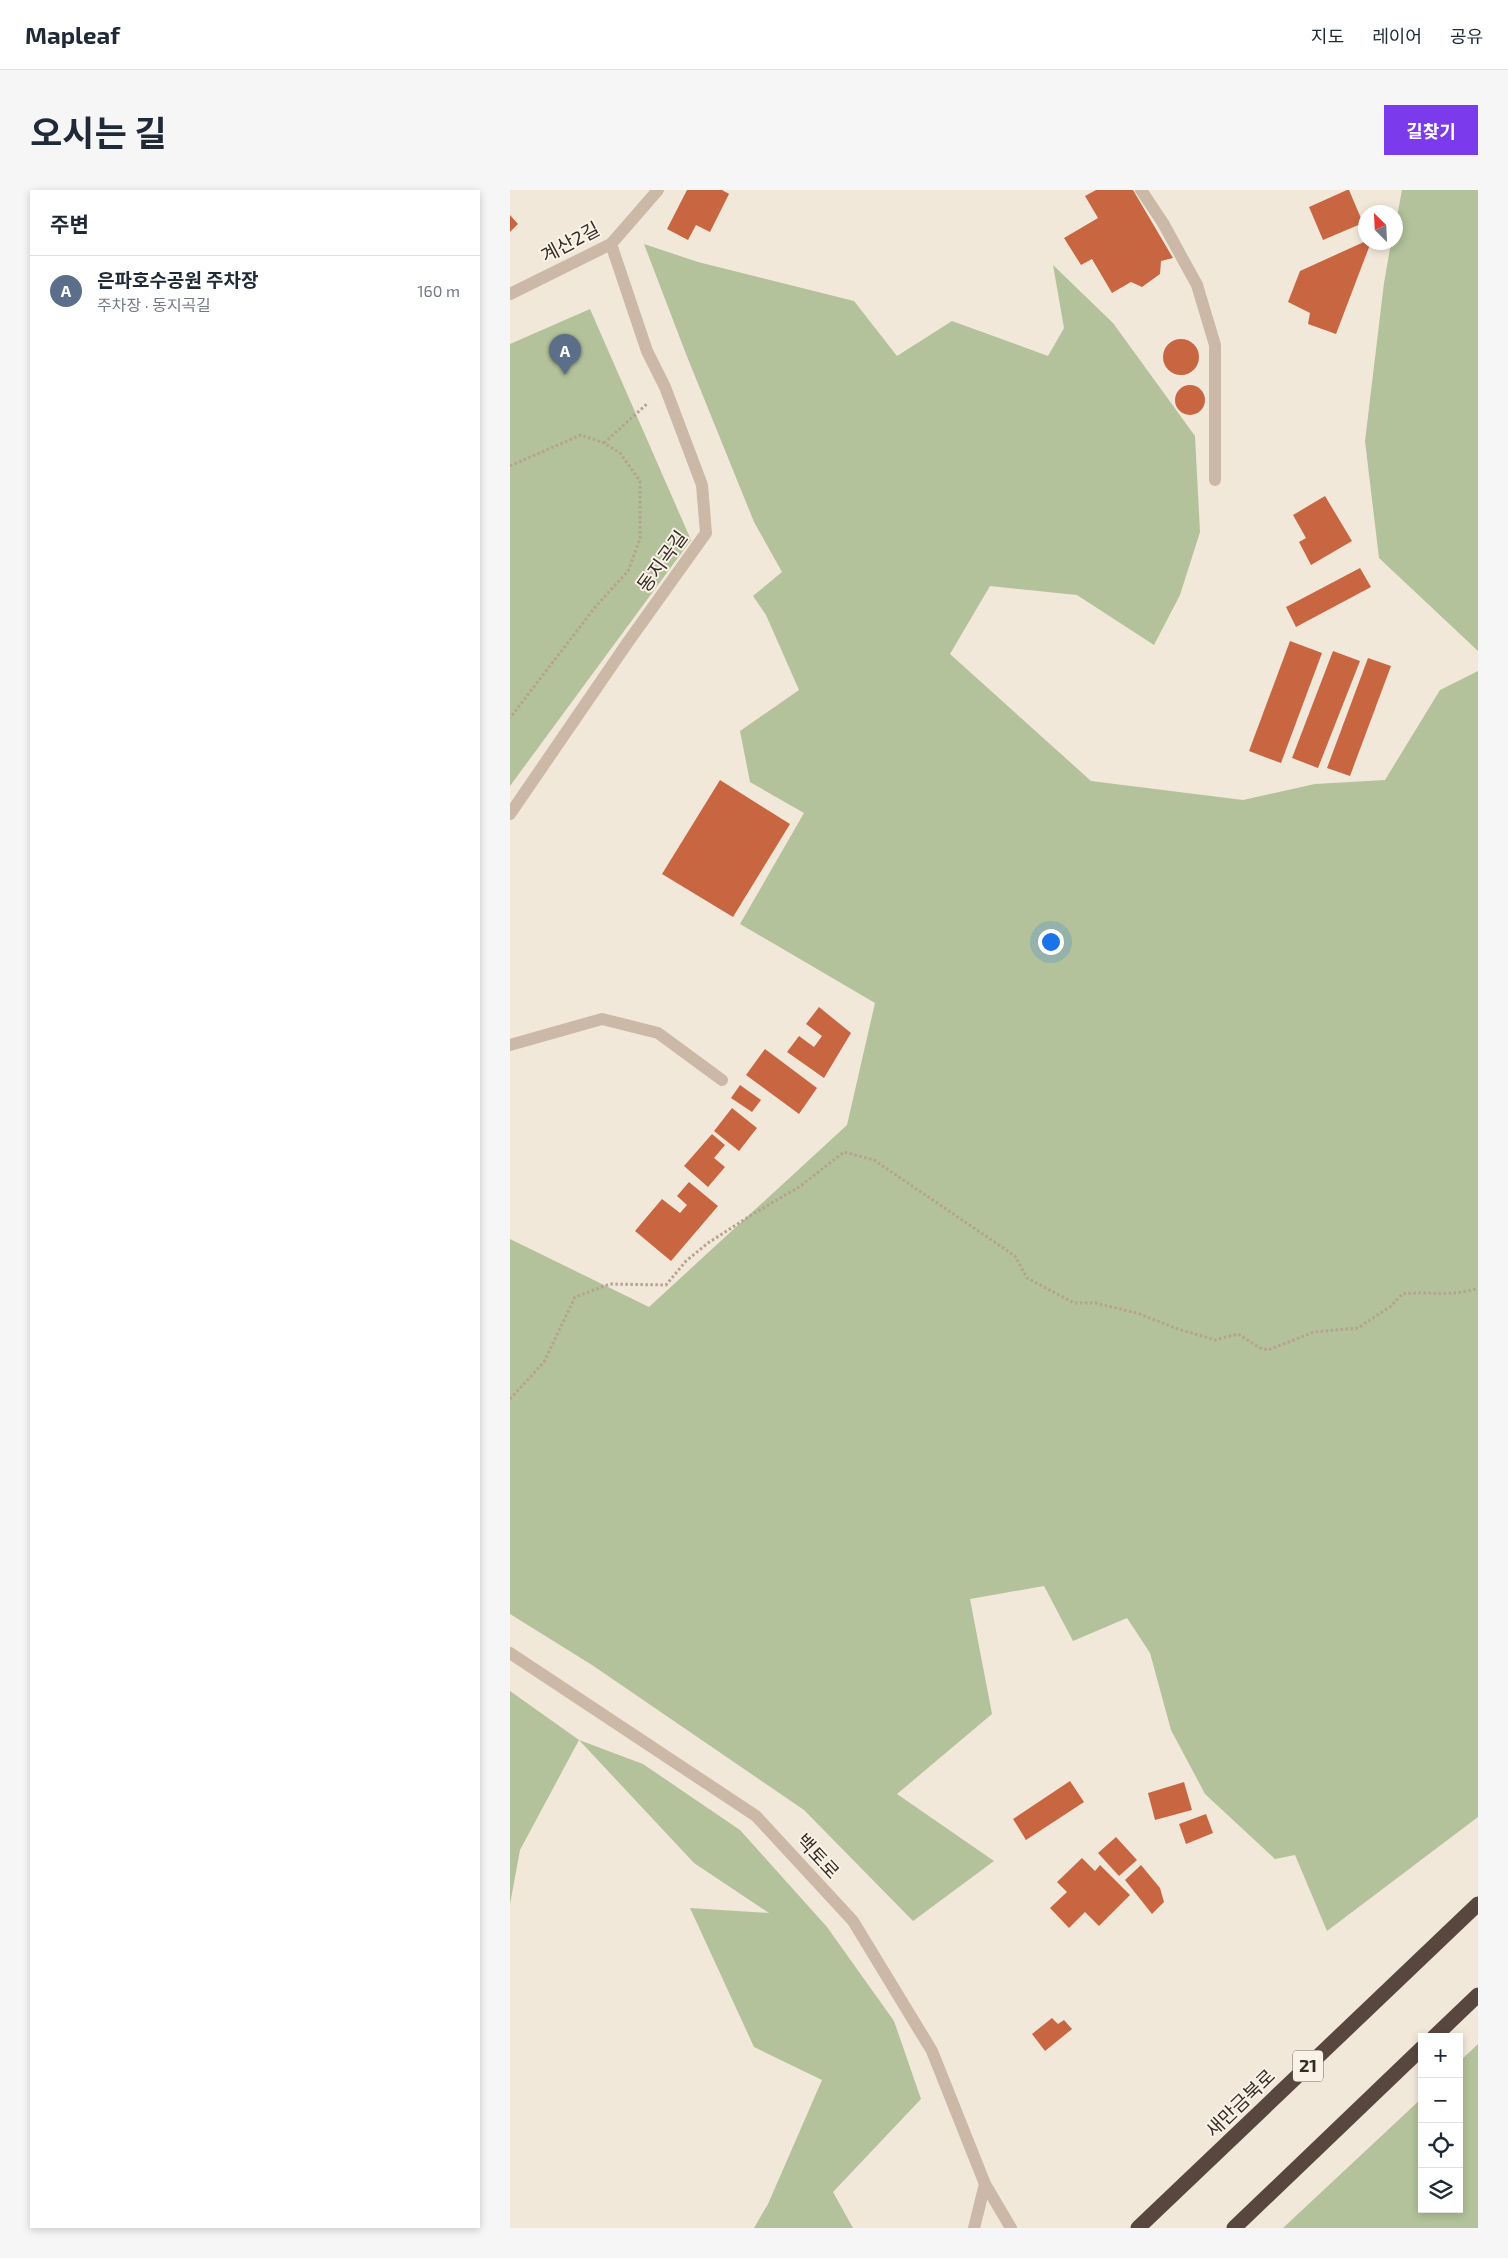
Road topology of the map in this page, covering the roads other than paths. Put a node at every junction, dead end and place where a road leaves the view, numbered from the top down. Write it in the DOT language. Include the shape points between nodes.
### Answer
graph roads {
  1 [pos="658,190"];
  2 [pos="1141,190"];
  3 [pos="611,244"];
  4 [pos="510,294"];
  5 [pos="1215,480"];
  6 [pos="510,814"];
  7 [pos="510,1045"];
  8 [pos="722,1080"];
  9 [pos="510,1653"];
  10 [pos="1478,1904"];
  11 [pos="1478,1995"];
  12 [pos="1438,2033"];
  13 [pos="1418,2052"];
  14 [pos="985,2184"];
  15 [pos="974,2228"];
  16 [pos="1011,2228"];
  17 [pos="1138,2228"];
  18 [pos="1234,2228"];
  1 -- 3 [label="street, 계산2길"];
  2 -- 5 [label="street" via="1197,285 1215,345"];
  3 -- 4 [label="street, 계산2길"];
  3 -- 6 [label="street, 동지곡길" via="647,351 665,387 702,485 706,533"];
  7 -- 8 [label="street" via="602,1019 658,1032"];
  9 -- 14 [label="street, 백토로" via="756,1816 853,1921 932,2051"];
  10 -- 17 [label="highway, 새만금북로 / 21"];
  11 -- 12 [label="highway"];
  13 -- 18 [label="highway"];
  14 -- 15 [label="street"];
  14 -- 16 [label="street, 백토로"];
}
